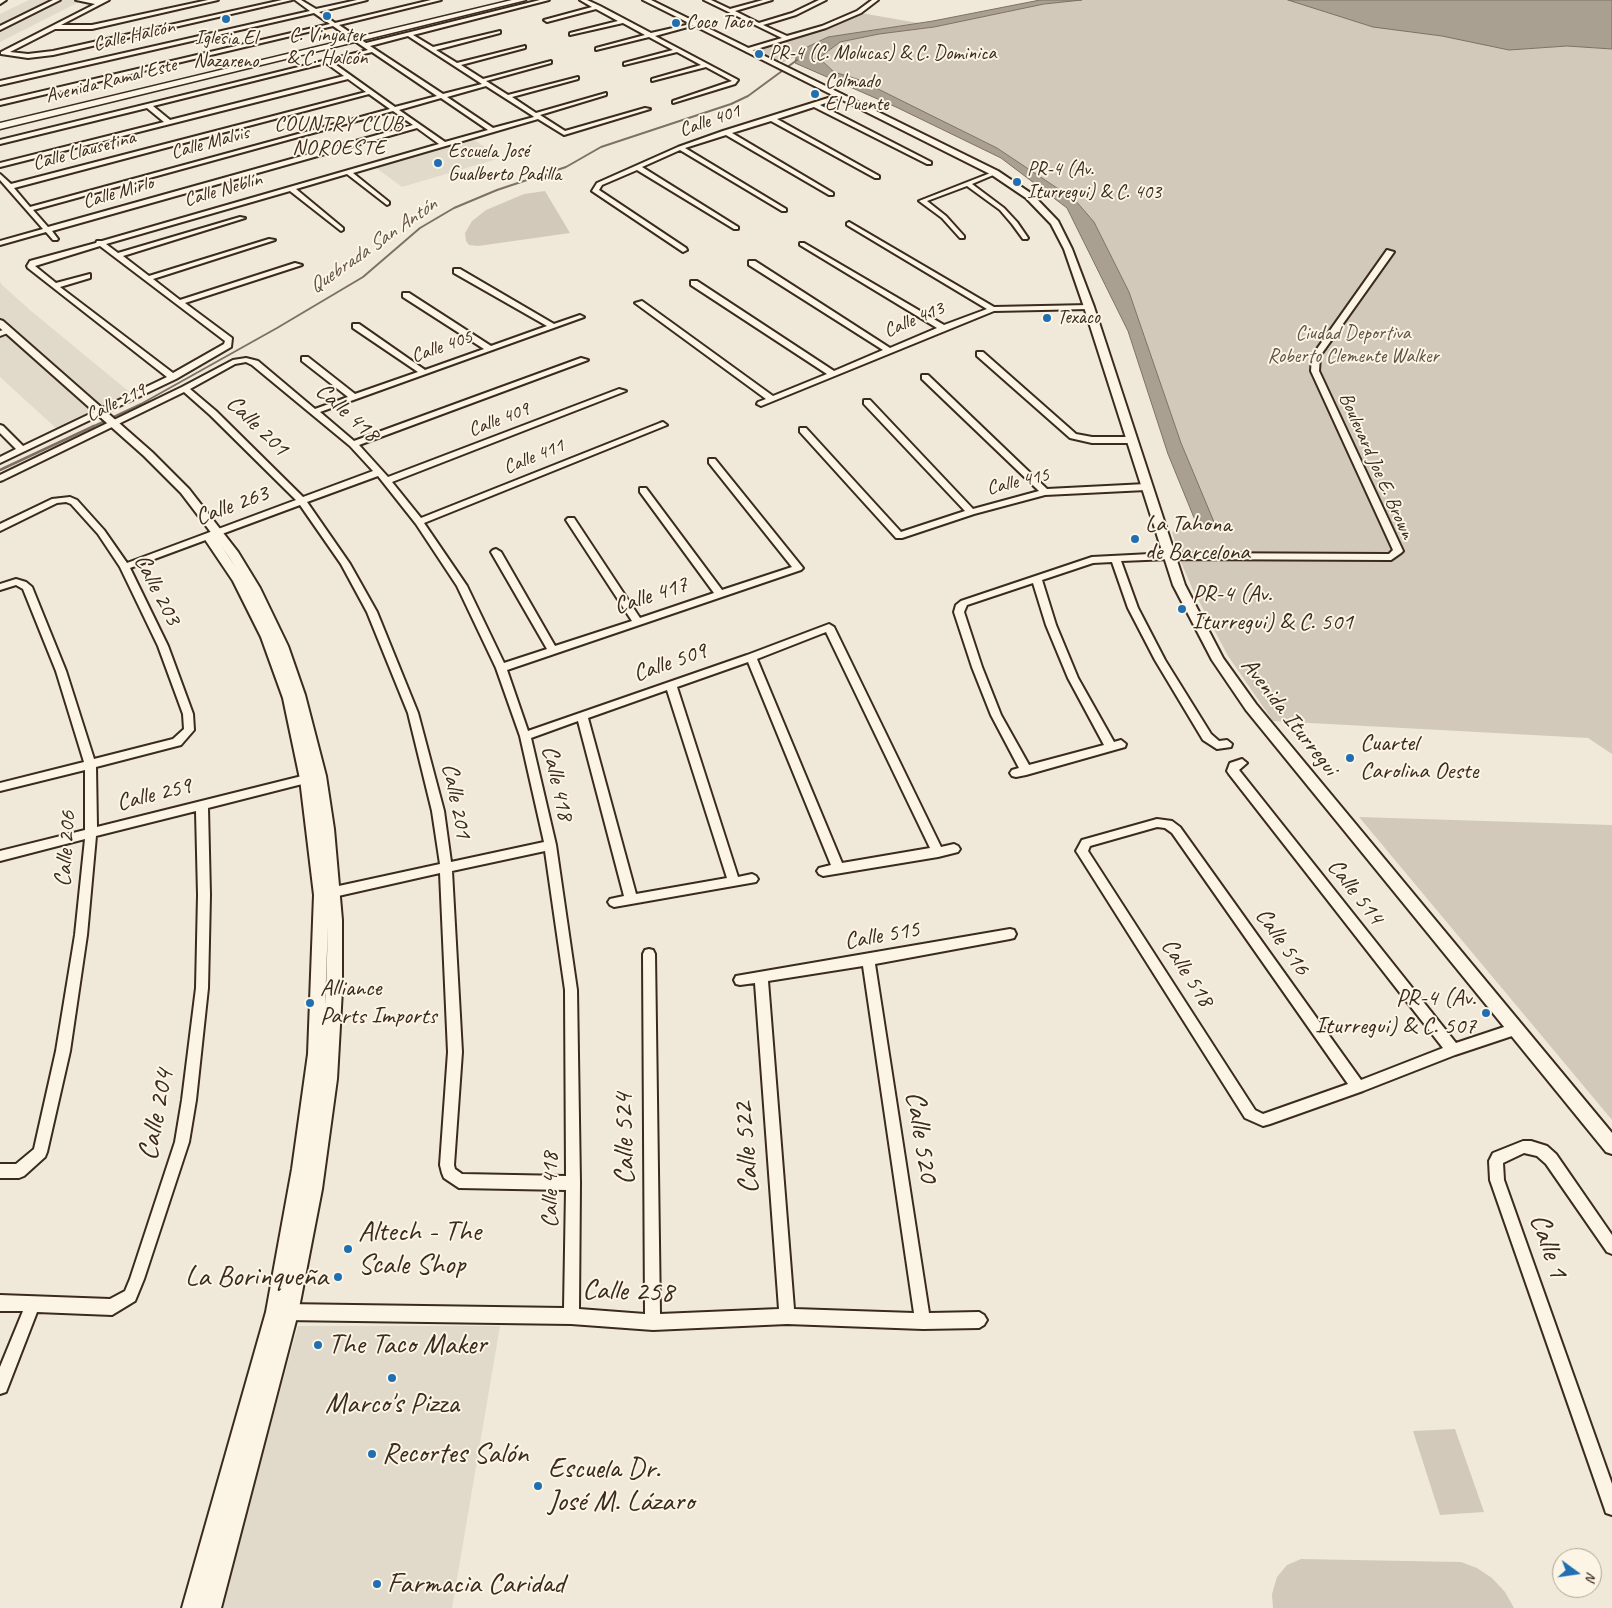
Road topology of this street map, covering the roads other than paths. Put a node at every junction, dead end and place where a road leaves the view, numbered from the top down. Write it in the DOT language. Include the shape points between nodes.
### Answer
graph roads {
  1 [pos="4,0"];
  2 [pos="56,0"];
  3 [pos="80,0"];
  4 [pos="183,0"];
  5 [pos="216,0"];
  6 [pos="290,0"];
  7 [pos="298,0"];
  8 [pos="364,0"];
  9 [pos="438,0"];
  10 [pos="496,0"];
  11 [pos="522,0"];
  12 [pos="546,0"];
  13 [pos="583,0"];
  14 [pos="646,0"];
  15 [pos="707,0"];
  16 [pos="769,0"];
  17 [pos="823,0"];
  18 [pos="875,0"];
  19 [pos="104,1"];
  20 [pos="0,2"];
  21 [pos="190,5"];
  22 [pos="598,7"];
  23 [pos="196,10"];
  24 [pos="315,11"];
  25 [pos="730,11"];
  26 [pos="202,14"];
  27 [pos="208,18"];
  28 [pos="547,20"];
  29 [pos="624,21"];
  30 [pos="214,23"];
  31 [pos="335,24"];
  32 [pos="693,24"];
  33 [pos="758,25"];
  34 [pos="55,27"];
  35 [pos="220,27"];
  36 [pos="0,28"];
  37 [pos="225,32"];
  38 [pos="498,32"];
  39 [pos="408,34"];
  40 [pos="572,34"];
  41 [pos="651,35"];
  42 [pos="786,38"];
  43 [pos="358,40"];
  44 [pos="523,47"];
  45 [pos="432,49"];
  46 [pos="598,49"];
  47 [pos="373,50"];
  48 [pos="678,50"];
  49 [pos="747,50"];
  50 [pos="2,54"];
  51 [pos="128,55"];
  52 [pos="134,60"];
  53 [pos="328,62"];
  54 [pos="549,62"];
  55 [pos="140,64"];
  56 [pos="626,64"];
  57 [pos="456,65"];
  58 [pos="706,65"];
  59 [pos="145,69"];
  60 [pos="153,76"];
  61 [pos="348,76"];
  62 [pos="576,78"];
  63 [pos="654,80"];
  64 [pos="0,83"];
  65 [pos="484,83"];
  66 [pos="170,91"];
  67 [pos="370,92"];
  68 [pos="604,94"];
  69 [pos="841,96"];
  70 [pos="442,97"];
  71 [pos="507,97"];
  72 [pos="178,98"];
  73 [pos="675,102"];
  74 [pos="0,103"];
  75 [pos="814,104"];
  76 [pos="150,106"];
  77 [pos="647,109"];
  78 [pos="395,110"];
  79 [pos="537,116"];
  80 [pos="771,118"];
  81 [pos="0,119"];
  82 [pos="168,122"];
  83 [pos="0,126"];
  84 [pos="418,126"];
  85 [pos="492,130"];
  86 [pos="725,132"];
  87 [pos="0,142"];
  88 [pos="443,144"];
  89 [pos="680,148"];
  90 [pos="929,163"];
  91 [pos="0,165"];
  92 [pos="637,167"];
  93 [pos="348,172"];
  94 [pos="995,173"];
  95 [pos="0,176"];
  96 [pos="877,177"];
  97 [pos="968,184"];
  98 [pos="10,187"];
  99 [pos="291,188"];
  100 [pos="831,194"];
  101 [pos="387,203"];
  102 [pos="29,209"];
  103 [pos="784,210"];
  104 [pos="242,218"];
  105 [pos="849,224"];
  106 [pos="736,228"];
  107 [pos="341,229"];
  108 [pos="47,230"];
  109 [pos="962,237"];
  110 [pos="1025,238"];
  111 [pos="55,239"];
  112 [pos="271,240"];
  113 [pos="99,242"];
  114 [pos="0,243"];
  115 [pos="802,244"];
  116 [pos="683,250"];
  117 [pos="1390,252"];
  118 [pos="116,256"];
  119 [pos="752,263"];
  120 [pos="298,265"];
  121 [pos="457,271"];
  122 [pos="87,276"];
  123 [pos="146,279"];
  124 [pos="694,283"];
  125 [pos="55,286"];
  126 [pos="406,294"];
  127 [pos="178,303"];
  128 [pos="639,303"];
  129 [pos="1089,307"];
  130 [pos="993,309"];
  131 [pos="580,317"];
  132 [pos="356,326"];
  133 [pos="552,326"];
  134 [pos="941,327"];
  135 [pos="2,331"];
  136 [pos="490,349"];
  137 [pos="888,350"];
  138 [pos="980,354"];
  139 [pos="305,359"];
  140 [pos="246,360"];
  141 [pos="584,360"];
  142 [pos="423,372"];
  143 [pos="832,373"];
  144 [pos="173,377"];
  145 [pos="925,377"];
  146 [pos="185,389"];
  147 [pos="622,391"];
  148 [pos="353,397"];
  149 [pos="772,399"];
  150 [pos="867,402"];
  151 [pos="761,404"];
  152 [pos="316,411"];
  153 [pos="97,415"];
  154 [pos="663,425"];
  155 [pos="110,426"];
  156 [pos="0,428"];
  157 [pos="803,430"];
  158 [pos="1131,440"];
  159 [pos="353,444"];
  160 [pos="22,450"];
  161 [pos="0,460"];
  162 [pos="712,461"];
  163 [pos="384,476"];
  164 [pos="0,478"];
  165 [pos="1146,487"];
  166 [pos="643,490"];
  167 [pos="1045,492"];
  168 [pos="302,501"];
  169 [pos="971,512"];
  170 [pos="571,520"];
  171 [pos="419,522"];
  172 [pos="0,528"];
  173 [pos="213,534"];
  174 [pos="496,552"];
  175 [pos="1170,556"];
  176 [pos="1115,558"];
  177 [pos="126,566"];
  178 [pos="1036,578"];
  179 [pos="0,587"];
  180 [pos="720,594"];
  181 [pos="637,621"];
  182 [pos="552,649"];
  183 [pos="751,657"];
  184 [pos="500,668"];
  185 [pos="671,685"];
  186 [pos="582,717"];
  187 [pos="525,736"];
  188 [pos="1227,744"];
  189 [pos="1116,745"];
  190 [pos="90,763"];
  191 [pos="1242,763"];
  192 [pos="313,777"];
  193 [pos="0,787"];
  194 [pos="202,805"];
  195 [pos="1168,824"];
  196 [pos="91,833"];
  197 [pos="550,845"];
  198 [pos="954,849"];
  199 [pos="938,852"];
  200 [pos="0,856"];
  201 [pos="446,867"];
  202 [pos="838,868"];
  203 [pos="823,871"];
  204 [pos="752,879"];
  205 [pos="734,882"];
  206 [pos="327,893"];
  207 [pos="630,899"];
  208 [pos="614,902"];
  209 [pos="1010,934"];
  210 [pos="649,954"];
  211 [pos="868,960"];
  212 [pos="760,977"];
  213 [pos="740,980"];
  214 [pos="1516,1029"];
  215 [pos="1453,1050"];
  216 [pos="1358,1087"];
  217 [pos="1612,1146"];
  218 [pos="0,1171"];
  219 [pos="574,1183"];
  220 [pos="1612,1247"];
  221 [pos="0,1303"];
  222 [pos="33,1304"];
  223 [pos="282,1312"];
  224 [pos="571,1316"];
  225 [pos="787,1316"];
  226 [pos="979,1320"];
  227 [pos="923,1321"];
  228 [pos="653,1322"];
  229 [pos="0,1386"];
  230 [pos="1612,1507"];
  231 [pos="193,1608"];
  232 [pos="210,1608"];
  1 -- 20 [label="street"];
  2 -- 36 [label="street"];
  3 -- 19 [label="street"];
  4 -- 21 [label="street"];
  5 -- 21 [label="street"];
  6 -- 27 [label="street"];
  7 -- 24 [label="street"];
  8 -- 24 [label="street, Calle Halcón"];
  9 -- 31 [label="street"];
  10 -- 43 [label="main road, Avenida Ramal Este"];
  11 -- 43 [label="main road, Avenida Ramal Este"];
  12 -- 39 [label="street"];
  13 -- 22 [label="street"];
  14 -- 32 [label="street, Avenida Iturregui"];
  15 -- 25 [label="street"];
  16 -- 25 [label="street"];
  17 -- 33 [label="street" via="794,14"];
  18 -- 42 [label="street" via="842,20"];
  19 -- 34 [label="street"];
  21 -- 23 [label="street"];
  21 -- 34 [label="street" via="92,27"];
  22 -- 28 [label="street"];
  22 -- 29 [label="street"];
  24 -- 31 [label="street"];
  24 -- 37 [label="street, Calle Halcón"];
  25 -- 33 [label="street"];
  26 -- 27 [label="street"];
  27 -- 30 [label="street"];
  27 -- 50 [label="street" via="53,53 28,56"];
  29 -- 40 [label="street"];
  29 -- 41 [label="street"];
  31 -- 43 [label="street"];
  31 -- 59 [label="street"];
  32 -- 41 [label="street"];
  32 -- 49 [label="street, Avenida Iturregui"];
  33 -- 42 [label="street"];
  34 -- 50 [label="street"];
  35 -- 37 [label="street"];
  37 -- 51 [label="street, Calle Halcón"];
  38 -- 45 [label="street"];
  39 -- 43 [label="street"];
  39 -- 45 [label="street"];
  41 -- 46 [label="street"];
  41 -- 48 [label="street"];
  42 -- 49 [label="street"];
  43 -- 47 [label="street"];
  43 -- 81 [label="main road, Avenida Ramal Este"];
  43 -- 83 [label="main road, Avenida Ramal Este"];
  44 -- 57 [label="street"];
  45 -- 57 [label="street"];
  47 -- 53 [label="street"];
  47 -- 70 [label="street"];
  48 -- 56 [label="street"];
  48 -- 58 [label="street"];
  49 -- 69 [label="street, Avenida Iturregui"];
  51 -- 52 [label="street"];
  51 -- 64 [label="street, Calle Halcón"];
  53 -- 61 [label="street"];
  53 -- 72 [label="street"];
  54 -- 65 [label="street, Calle Malvis"];
  55 -- 59 [label="street"];
  57 -- 65 [label="street"];
  58 -- 63 [label="street"];
  58 -- 73 [label="street" via="735,80"];
  59 -- 60 [label="street"];
  59 -- 74 [label="street"];
  61 -- 67 [label="street"];
  61 -- 82 [label="street"];
  62 -- 71 [label="street"];
  65 -- 70 [label="street, Calle Malvis"];
  65 -- 71 [label="street"];
  66 -- 72 [label="street"];
  67 -- 78 [label="street"];
  67 -- 98 [label="street, Calle Llausetina"];
  68 -- 79 [label="street, Calle Neblín"];
  69 -- 75 [label="street, Calle 401"];
  69 -- 94 [label="street, Avenida Iturregui"];
  70 -- 78 [label="street, Calle Malvis"];
  70 -- 85 [label="street"];
  71 -- 79 [label="street"];
  72 -- 76 [label="street"];
  75 -- 80 [label="street, Calle 401"];
  75 -- 90 [label="street"];
  76 -- 82 [label="street"];
  76 -- 87 [label="street"];
  77 -- 79 [label="street" via="564,133"];
  78 -- 84 [label="street"];
  78 -- 102 [label="street, Calle Malvis"];
  79 -- 85 [label="street, Calle Neblín"];
  80 -- 86 [label="street, Calle 401"];
  80 -- 96 [label="street"];
  82 -- 91 [label="street"];
  84 -- 88 [label="street"];
  84 -- 108 [label="street, Calle Mirlo"];
  85 -- 88 [label="street, Calle Neblín"];
  86 -- 89 [label="street, Calle 401"];
  86 -- 100 [label="street"];
  88 -- 93 [label="street, Calle Neblín"];
  89 -- 92 [label="street, Calle 401"];
  89 -- 103 [label="street"];
  92 -- 106 [label="street"];
  92 -- 116 [label="street, Calle 401" via="599,184 595,191"];
  93 -- 99 [label="street, Calle Neblín"];
  93 -- 101 [label="street"];
  94 -- 97 [label="street"];
  94 -- 129 [label="street, Avenida Iturregui" via="1029,196 1055,223"];
  95 -- 98 [label="street"];
  97 -- 109 [label="street" via="922,201 944,217"];
  97 -- 110 [label="street" via="1002,209"];
  98 -- 102 [label="street"];
  99 -- 107 [label="street"];
  99 -- 113 [label="street, Calle Neblín"];
  102 -- 108 [label="street"];
  104 -- 118 [label="street"];
  105 -- 130 [label="street"];
  108 -- 111 [label="street"];
  108 -- 114 [label="street, Calle Mirlo"];
  112 -- 123 [label="street"];
  113 -- 118 [label="street"];
  113 -- 125 [label="street, Calle Neblín" via="33,263 31,266"];
  115 -- 134 [label="street"];
  117 -- 175 [label="street, Boulevard Joe E. Brown" via="1316,356 1315,371 1398,551 1391,557"];
  118 -- 123 [label="street"];
  119 -- 137 [label="street"];
  120 -- 127 [label="street"];
  121 -- 133 [label="street"];
  122 -- 125 [label="street"];
  123 -- 127 [label="street"];
  124 -- 143 [label="street"];
  125 -- 144 [label="street"];
  126 -- 136 [label="street"];
  127 -- 144 [label="street" via="228,340 228,345"];
  128 -- 149 [label="street"];
  129 -- 130 [label="street, Calle 413"];
  129 -- 158 [label="street, Avenida Iturregui"];
  130 -- 134 [label="street, Calle 413"];
  131 -- 133 [label="street, Calle 405"];
  132 -- 142 [label="street"];
  133 -- 136 [label="street, Calle 405"];
  134 -- 137 [label="street, Calle 413"];
  135 -- 153 [label="street"];
  136 -- 142 [label="street, Calle 405"];
  137 -- 143 [label="street, Calle 413"];
  138 -- 158 [label="street" via="1071,435 1088,440"];
  139 -- 148 [label="street"];
  140 -- 146 [label="street, Calle 219" via="234,362"];
  140 -- 152 [label="street, Calle 418" via="255,363"];
  141 -- 159 [label="street"];
  142 -- 148 [label="street, Calle 405"];
  143 -- 149 [label="street, Calle 413"];
  144 -- 153 [label="street"];
  145 -- 167 [label="street"];
  146 -- 155 [label="street, Calle 219"];
  146 -- 168 [label="street, Calle 201"];
  147 -- 163 [label="street, Calle 409"];
  148 -- 152 [label="street, Calle 405"];
  149 -- 151 [label="street, Calle 413"];
  150 -- 169 [label="street"];
  152 -- 159 [label="street, Calle 418"];
  153 -- 155 [label="street"];
  153 -- 160 [label="street"];
  154 -- 171 [label="street, Calle 411"];
  155 -- 164 [label="street, Calle 219"];
  155 -- 173 [label="street"];
  156 -- 160 [label="street"];
  157 -- 169 [label="street, Calle 415" via="899,536"];
  158 -- 165 [label="street, Avenida Iturregui"];
  159 -- 163 [label="street, Calle 418"];
  160 -- 161 [label="street"];
  162 -- 180 [label="street, Calle 417" via="798,568"];
  163 -- 168 [label="street, Calle 263"];
  163 -- 171 [label="street, Calle 418"];
  165 -- 167 [label="street, Calle 415"];
  165 -- 175 [label="street, Avenida Iturregui"];
  166 -- 180 [label="street"];
  167 -- 169 [label="street, Calle 415"];
  168 -- 173 [label="street, Calle 263"];
  168 -- 201 [label="street, Calle 201" via="354,580 396,666 427,764"];
  170 -- 181 [label="street"];
  171 -- 184 [label="street, Calle 418" via="462,586"];
  172 -- 177 [label="street, Calle 203" via="55,501 67,499 74,502 101,532"];
  173 -- 177 [label="street, Calle 263"];
  173 -- 192 [label="street" via="267,637 290,698"];
  174 -- 182 [label="street"];
  175 -- 176 [label="street"];
  175 -- 214 [label="street, Avenida Iturregui" via="1193,615 1218,660 1251,707"];
  176 -- 178 [label="street" via="1092,560"];
  176 -- 188 [label="street" via="1133,608 1160,660 1207,737 1217,746"];
  177 -- 190 [label="street, Calle 203" via="163,646 188,714 189,730 177,742"];
  178 -- 189 [label="street" via="1073,678"];
  178 -- 189 [label="street" via="961,605 959,612 977,667 1021,772"];
  179 -- 190 [label="street, Calle 206" via="16,582 27,587 61,671"];
  180 -- 181 [label="street, Calle 417"];
  181 -- 182 [label="street, Calle 417"];
  182 -- 184 [label="street, Calle 417"];
  183 -- 185 [label="street, Calle 509"];
  183 -- 199 [label="street, Calle 509" via="829,628"];
  183 -- 202 [label="street"];
  184 -- 187 [label="street, Calle 418"];
  185 -- 186 [label="street, Calle 509"];
  185 -- 205 [label="street"];
  186 -- 187 [label="street, Calle 509"];
  186 -- 207 [label="street"];
  187 -- 197 [label="street, Calle 418"];
  190 -- 193 [label="street"];
  190 -- 196 [label="street, Calle 206"];
  191 -- 215 [label="street, Calle 514" via="1234,766 1233,771"];
  192 -- 194 [label="street, Calle 259"];
  192 -- 206 [label="street"];
  194 -- 196 [label="street, Calle 259"];
  194 -- 222 [label="street, Calle 204" via="202,988 189,1100 182,1142 137,1279 130,1296 112,1306"];
  195 -- 216 [label="street, Calle 516" via="1176,830"];
  195 -- 216 [label="street, Calle 518" via="1157,823 1086,843 1082,851 1250,1114 1264,1120"];
  196 -- 200 [label="street, Calle 259"];
  196 -- 218 [label="street, Calle 206" via="81,935 63,1051 40,1152 19,1171"];
  197 -- 201 [label="street"];
  197 -- 219 [label="street, Calle 418" via="571,990"];
  198 -- 199 [label="street"];
  199 -- 202 [label="street"];
  201 -- 206 [label="street"];
  201 -- 219 [label="street, Calle 201" via="456,1052 449,1173 459,1181"];
  202 -- 203 [label="street"];
  204 -- 205 [label="street"];
  205 -- 207 [label="street"];
  206 -- 223 [label="street" via="316,1054"];
  207 -- 208 [label="street"];
  209 -- 211 [label="street, Calle 515"];
  210 -- 228 [label="street, Calle 524"];
  211 -- 212 [label="street, Calle 515"];
  211 -- 227 [label="street, Calle 520"];
  212 -- 213 [label="street, Calle 515"];
  212 -- 225 [label="street, Calle 522"];
  214 -- 215 [label="street"];
  214 -- 217 [label="street, Avenida Iturregui"];
  215 -- 216 [label="street"];
  219 -- 224 [label="street, Calle 418"];
  220 -- 230 [label="street, Calle 1" via="1551,1159 1542,1151 1523,1147 1498,1158 1497,1180"];
  221 -- 222 [label="street, Calle 204"];
  222 -- 229 [label="street"];
  223 -- 224 [label="street, Calle 258"];
  223 -- 231 [label="street"];
  223 -- 232 [label="street"];
  224 -- 228 [label="street, Calle 258"];
  225 -- 227 [label="street, Calle 258"];
  225 -- 228 [label="street, Calle 258"];
  226 -- 227 [label="street, Calle 258"];
}
